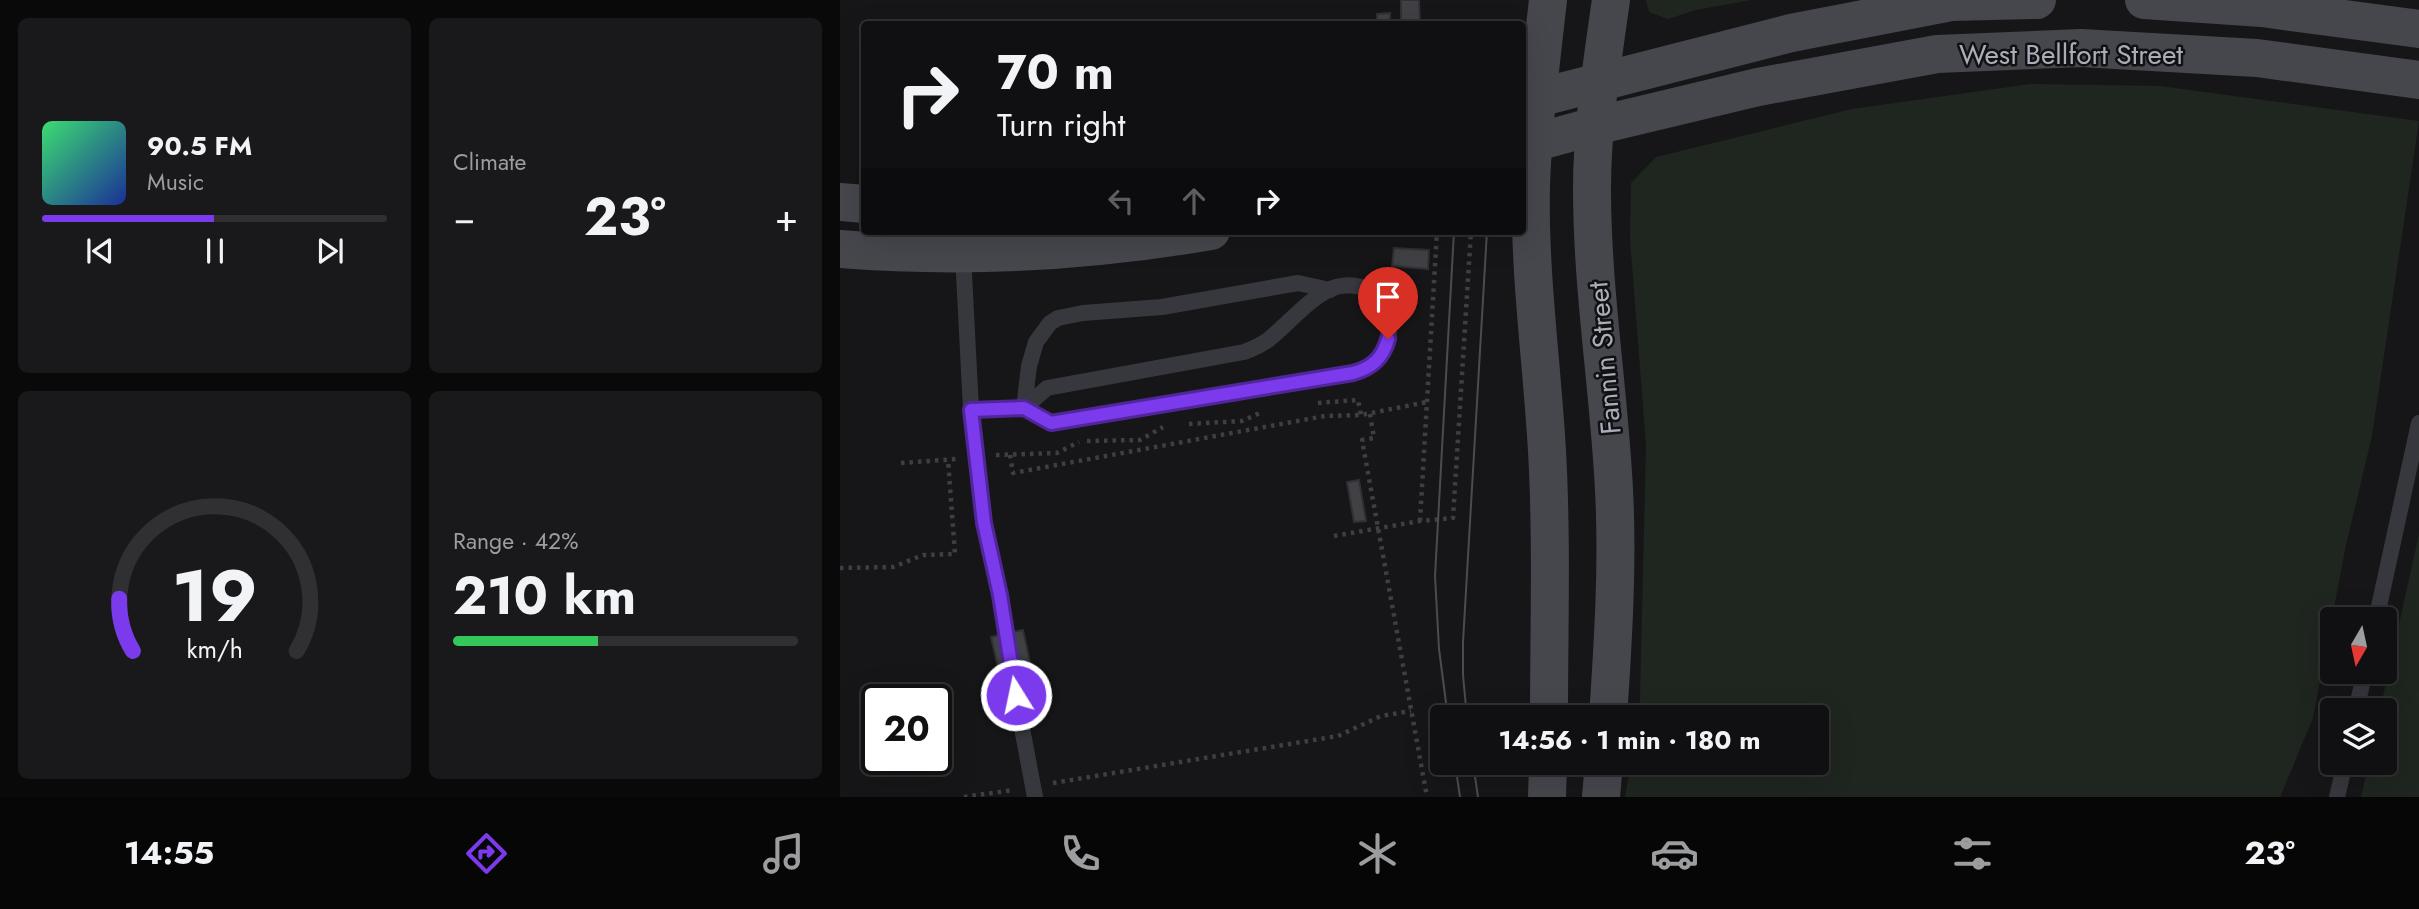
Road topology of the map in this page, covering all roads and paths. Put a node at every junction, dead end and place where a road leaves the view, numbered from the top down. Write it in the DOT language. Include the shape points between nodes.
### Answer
graph roads {
  1 [pos="1548,0"];
  2 [pos="1611,0"];
  3 [pos="2037,0"];
  4 [pos="2144,0"];
  5 [pos="2419,29"];
  6 [pos="2419,80"];
  7 [pos="1600,81"];
  8 [pos="1530,99"];
  9 [pos="1595,125"];
  10 [pos="1528,144"];
  11 [pos="840,202"];
  12 [pos="861,204"];
  13 [pos="1187,235"];
  14 [pos="1437,235"];
  15 [pos="1471,235"];
  16 [pos="963,243"];
  17 [pos="840,249"];
  18 [pos="1330,289"];
  19 [pos="1358,400"];
  20 [pos="1427,402"];
  21 [pos="1024,408"];
  22 [pos="971,410"];
  23 [pos="1370,414"];
  24 [pos="1361,415"];
  25 [pos="1242,421"];
  26 [pos="2419,423"];
  27 [pos="1243,431"];
  28 [pos="1140,440"];
  29 [pos="1142,449"];
  30 [pos="1058,453"];
  31 [pos="1010,455"];
  32 [pos="948,460"];
  33 [pos="1060,464"];
  34 [pos="1420,521"];
  35 [pos="1377,529"];
  36 [pos="1334,536"];
  37 [pos="840,568"];
  38 [pos="2379,607"];
  39 [pos="1549,705"];
  40 [pos="1609,705"];
  41 [pos="1411,711"];
  42 [pos="1547,775"];
  43 [pos="1603,775"];
  44 [pos="2342,775"];
  45 [pos="1034,792"];
  46 [pos="964,797"];
  47 [pos="1427,797"];
  48 [pos="1546,797"];
  49 [pos="1601,797"];
  50 [pos="2337,797"];
  1 -- 8 [label="main road"];
  2 -- 7 [label="main road, Fannin Street"];
  3 -- 7 [label="main road, West Bellfort Street" via="1951,2 1791,33"];
  4 -- 5 [label="main road, West Bellfort Street" via="2262,8"];
  6 -- 9 [label="main road, West Bellfort Street" via="2257,58 2081,48 1937,54 1758,87"];
  7 -- 8 [label="main road, West Bellfort Street"];
  7 -- 9 [label="main road, Fannin Street"];
  8 -- 10 [label="main road"];
  9 -- 10 [label="main road, West Bellfort Street"];
  9 -- 40 [label="main road, Fannin Street" via="1593,229 1614,492"];
  10 -- 39 [label="main road" via="1548,468"];
  11 -- 12 [label="main road"];
  13 -- 16 [label="main road" via="1083,249"];
  14 -- 20 [label="path"];
  15 -- 34 [label="path" via="1453,518"];
  16 -- 17 [label="main road"];
  16 -- 22 [label="lane"];
  18 -- 21 [label="lane" via="1265,342 1244,352 1046,388"];
  18 -- 21 [label="lane" via="1298,283 1162,307 1058,318 1036,342"];
  18 -- 21 [label="lane" via="1364,289 1386,309 1390,318 1386,346 1366,369 1051,423"];
  19 -- 24 [label="path"];
  20 -- 23 [label="path"];
  20 -- 34 [label="path"];
  21 -- 22 [label="lane"];
  22 -- 45 [label="lane" via="984,523"];
  23 -- 24 [label="path"];
  23 -- 35 [label="path" via="1374,438 1362,440"];
  24 -- 27 [label="path" via="1325,416"];
  25 -- 27 [label="path"];
  26 -- 38 [label="lane"];
  27 -- 29 [label="path"];
  28 -- 29 [label="path"];
  29 -- 33 [label="path"];
  30 -- 33 [label="path"];
  31 -- 33 [label="path" via="1013,473"];
  32 -- 37 [label="path" via="955,554 923,555 893,567"];
  34 -- 35 [label="path"];
  35 -- 36 [label="path"];
  35 -- 41 [label="path"];
  41 -- 45 [label="path" via="1381,716 1338,736"];
  41 -- 47 [label="path"];
  42 -- 48 [label="main road"];
  43 -- 49 [label="main road"];
  44 -- 50 [label="lane"];
  45 -- 46 [label="path"];
}
